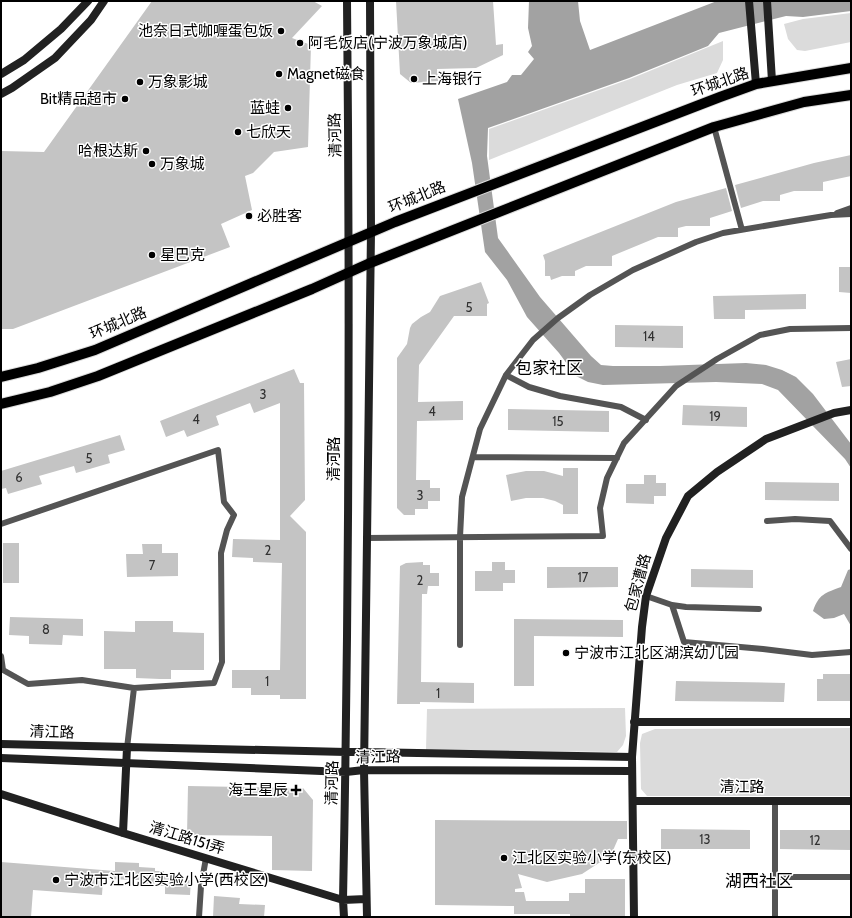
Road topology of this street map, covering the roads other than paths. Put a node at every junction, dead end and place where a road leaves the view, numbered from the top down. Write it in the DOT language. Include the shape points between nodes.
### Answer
graph roads {
  1 [pos="88,1"];
  2 [pos="104,1"];
  3 [pos="347,1"];
  4 [pos="370,1"];
  5 [pos="749,1"];
  6 [pos="767,1"];
  7 [pos="851,68"];
  8 [pos="1,74"];
  9 [pos="772,81"];
  10 [pos="756,84"];
  11 [pos="1,94"];
  12 [pos="851,95"];
  13 [pos="714,127"];
  14 [pos="851,208"];
  15 [pos="851,214"];
  16 [pos="831,215"];
  17 [pos="742,230"];
  18 [pos="371,232"];
  19 [pos="349,242"];
  20 [pos="370,263"];
  21 [pos="349,271"];
  22 [pos="851,328"];
  23 [pos="506,375"];
  24 [pos="1,377"];
  25 [pos="1,404"];
  26 [pos="851,410"];
  27 [pos="646,420"];
  28 [pos="473,457"];
  29 [pos="617,458"];
  30 [pos="767,521"];
  31 [pos="1,524"];
  32 [pos="460,537"];
  33 [pos="366,538"];
  34 [pos="851,549"];
  35 [pos="646,596"];
  36 [pos="672,604"];
  37 [pos="759,609"];
  38 [pos="460,646"];
  39 [pos="851,652"];
  40 [pos="1,656"];
  41 [pos="134,688"];
  42 [pos="634,722"];
  43 [pos="851,722"];
  44 [pos="1,744"];
  45 [pos="127,748"];
  46 [pos="346,752"];
  47 [pos="365,752"];
  48 [pos="632,757"];
  49 [pos="1,758"];
  50 [pos="125,764"];
  51 [pos="364,770"];
  52 [pos="632,771"];
  53 [pos="346,772"];
  54 [pos="1,794"];
  55 [pos="633,801"];
  56 [pos="775,801"];
  57 [pos="851,801"];
  58 [pos="123,833"];
  59 [pos="206,858"];
  60 [pos="775,877"];
  61 [pos="851,877"];
  62 [pos="366,898"];
  63 [pos="343,900"];
  64 [pos="199,917"];
  65 [pos="344,917"];
  66 [pos="367,917"];
  67 [pos="634,917"];
  68 [pos="775,917"];
  1 -- 8 [label="street" via="51,38 24,60"];
  2 -- 11 [label="street" via="91,20 55,58"];
  3 -- 19 [label="street, 清河路"];
  4 -- 18 [label="street"];
  5 -- 10 [label="street"];
  6 -- 9 [label="street"];
  7 -- 9 [label="main road, 环城北路"];
  9 -- 10 [label="main road, 环城北路"];
  10 -- 18 [label="main road, 环城北路"];
  12 -- 13 [label="main road" via="804,102"];
  13 -- 17 [label="lane"];
  13 -- 20 [label="main road"];
  14 -- 16 [label="lane"];
  15 -- 16 [label="lane"];
  16 -- 17 [label="lane"];
  17 -- 23 [label="lane" via="696,242 633,270 590,295 533,340"];
  18 -- 19 [label="main road, 环城北路"];
  18 -- 20 [label="street"];
  19 -- 21 [label="street, 清河路"];
  19 -- 24 [label="main road, 环城北路" via="95,350"];
  20 -- 21 [label="main road"];
  20 -- 33 [label="street"];
  21 -- 25 [label="main road" via="312,289 98,376 50,392"];
  21 -- 46 [label="street, 清河路"];
  22 -- 27 [label="lane" via="790,329 760,335 676,386"];
  23 -- 27 [label="lane" via="529,387 560,396 621,407"];
  23 -- 28 [label="lane" via="480,429"];
  26 -- 35 [label="street, 包家漕路" via="834,413 766,439 717,472 688,496 666,538"];
  27 -- 29 [label="lane" via="624,443"];
  28 -- 29 [label="lane"];
  28 -- 32 [label="lane" via="462,497"];
  29 -- 32 [label="lane" via="607,478 600,508 603,536"];
  30 -- 34 [label="lane" via="830,521"];
  31 -- 41 [label="lane" via="218,450 224,502 234,515 220,553 220,669 214,683"];
  32 -- 33 [label="lane"];
  32 -- 38 [label="lane"];
  33 -- 47 [label="street"];
  35 -- 36 [label="lane"];
  35 -- 42 [label="street, 包家漕路"];
  36 -- 37 [label="lane" via="686,607"];
  36 -- 39 [label="lane" via="684,642 812,655"];
  40 -- 41 [label="lane" via="3,670 28,684 82,680"];
  41 -- 45 [label="lane"];
  42 -- 43 [label="street"];
  42 -- 48 [label="street, 包家漕路"];
  44 -- 45 [label="street, 清江路"];
  45 -- 46 [label="street, 清江路"];
  45 -- 50 [label="street"];
  46 -- 47 [label="street, 清江路"];
  46 -- 53 [label="street, 清河路"];
  47 -- 48 [label="street, 清江路"];
  47 -- 51 [label="street"];
  48 -- 52 [label="street, 包家漕路"];
  49 -- 50 [label="street, 清江路"];
  50 -- 53 [label="street, 清江路"];
  50 -- 58 [label="street"];
  51 -- 52 [label="street, 清江路"];
  51 -- 53 [label="street, 清江路"];
  51 -- 62 [label="street"];
  52 -- 55 [label="street, 包家漕路"];
  53 -- 63 [label="street, 清河路"];
  54 -- 58 [label="street, 清江路151弄"];
  55 -- 56 [label="street, 清江路"];
  55 -- 67 [label="street, 包家漕路"];
  56 -- 57 [label="street, 清江路"];
  56 -- 60 [label="lane"];
  58 -- 59 [label="street, 清江路151弄"];
  59 -- 63 [label="street, 清江路151弄"];
  59 -- 64 [label="lane"];
  60 -- 61 [label="lane"];
  60 -- 68 [label="lane"];
  62 -- 63 [label="street, 清江路151弄"];
  62 -- 66 [label="street"];
  63 -- 65 [label="street, 清河路"];
}
